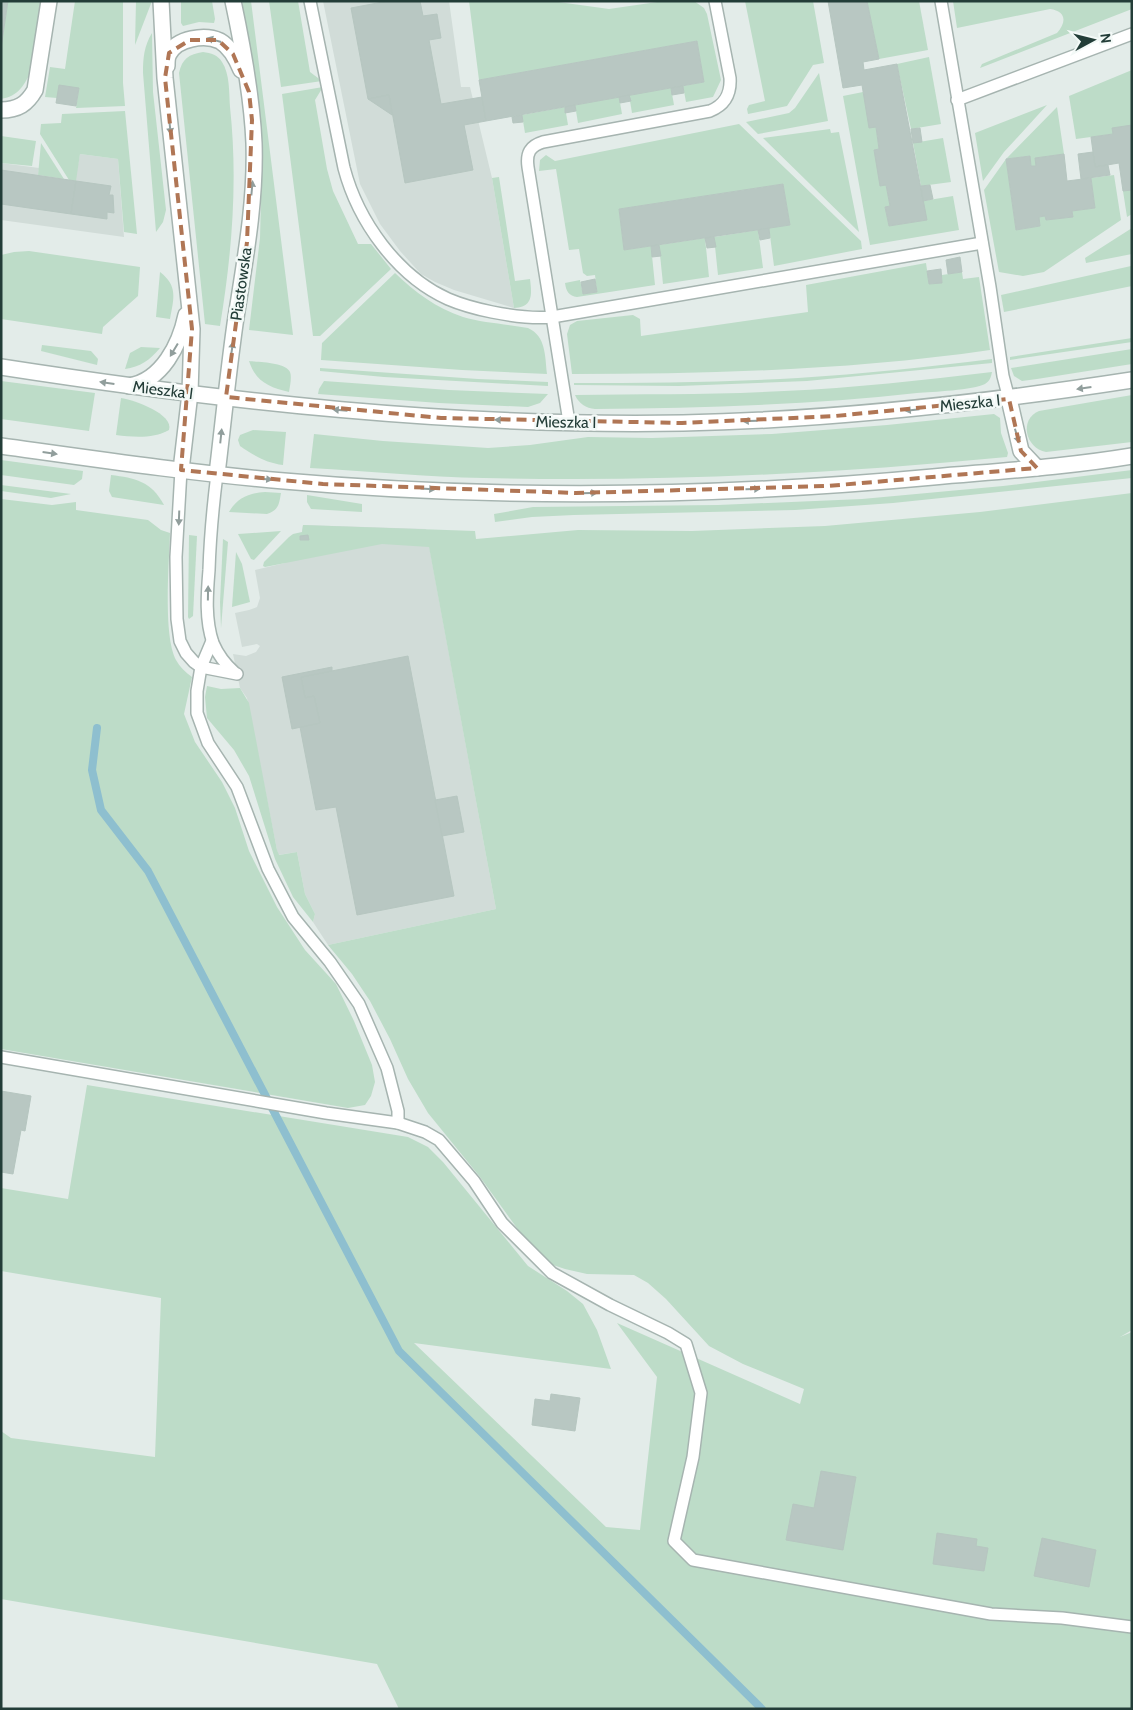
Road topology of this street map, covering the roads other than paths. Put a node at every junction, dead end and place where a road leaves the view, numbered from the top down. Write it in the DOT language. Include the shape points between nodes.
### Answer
graph roads {
  1 [pos="49,1"];
  2 [pos="161,1"];
  3 [pos="233,1"];
  4 [pos="310,1"];
  5 [pos="715,1"];
  6 [pos="941,1"];
  7 [pos="1132,34"];
  8 [pos="165,78"];
  9 [pos="249,92"];
  10 [pos="957,100"];
  11 [pos="1,110"];
  12 [pos="982,243"];
  13 [pos="189,304"];
  14 [pos="552,318"];
  15 [pos="1,367"];
  16 [pos="1132,380"];
  17 [pos="129,386"];
  18 [pos="190,393"];
  19 [pos="226,398"];
  20 [pos="1009,399"];
  21 [pos="569,422"];
  22 [pos="1,446"];
  23 [pos="1132,456"];
  24 [pos="1038,468"];
  25 [pos="181,470"];
  26 [pos="217,474"];
  27 [pos="212,641"];
  28 [pos="201,667"];
  29 [pos="1,1057"];
  30 [pos="398,1123"];
  31 [pos="1132,1628"];
  1 -- 11 [label="street" via="35,90 18,108"];
  2 -- 8 [label="street, Piastowska"];
  3 -- 9 [label="street, Piastowska"];
  4 -- 14 [label="lane" via="348,185 380,240 413,278 447,299 510,316"];
  5 -- 14 [label="lane" via="731,90 721,105 710,111 543,142 529,150 528,167"];
  6 -- 10 [label="lane"];
  7 -- 10 [label="lane"];
  9 -- 8 [label="street, Piastowska, one-way" via="233,54 225,44 208,38 190,40 174,48 168,59"];
  8 -- 13 [label="street, Piastowska, one-way"];
  19 -- 9 [label="street, Piastowska, one-way" via="253,180 254,144"];
  10 -- 12 [label="lane"];
  12 -- 14 [label="lane"];
  12 -- 20 [label="lane" via="1002,376"];
  13 -- 17 [label="street, Piastowska, one-way" via="179,340 169,357 154,375"];
  13 -- 18 [label="street, Piastowska"];
  14 -- 21 [label="lane"];
  17 -- 15 [label="street, Mieszka I, one-way"];
  16 -- 20 [label="street, Mieszka I, one-way"];
  17 -- 18 [label="street, Mieszka I"];
  18 -- 19 [label="street, Mieszka I"];
  18 -- 25 [label="street, Piastowska"];
  21 -- 19 [label="street, Mieszka I, one-way" via="441,418"];
  26 -- 19 [label="street, Piastowska, one-way"];
  20 -- 21 [label="street, Mieszka I, one-way" via="767,420"];
  20 -- 24 [label="street, one-way" via="1021,451"];
  22 -- 25 [label="street, one-way"];
  23 -- 24 [label="street"];
  26 -- 24 [label="street, one-way" via="430,490 576,493 827,486"];
  25 -- 26 [label="street"];
  25 -- 28 [label="lane, one-way" via="176,557 178,632 186,653"];
  27 -- 26 [label="lane, one-way" via="208,625 208,581"];
  27 -- 28 [label="lane"];
  27 -- 28 [label="lane" via="219,656 237,674"];
  28 -- 30 [label="lane" via="197,713 208,743 237,786 268,870 293,917 359,1004 387,1068"];
  29 -- 30 [label="lane"];
  30 -- 31 [label="lane" via="438,1140 474,1181 502,1223 552,1273 686,1344 700,1393 693,1457 674,1541 694,1560 991,1614 1062,1618"];
}
